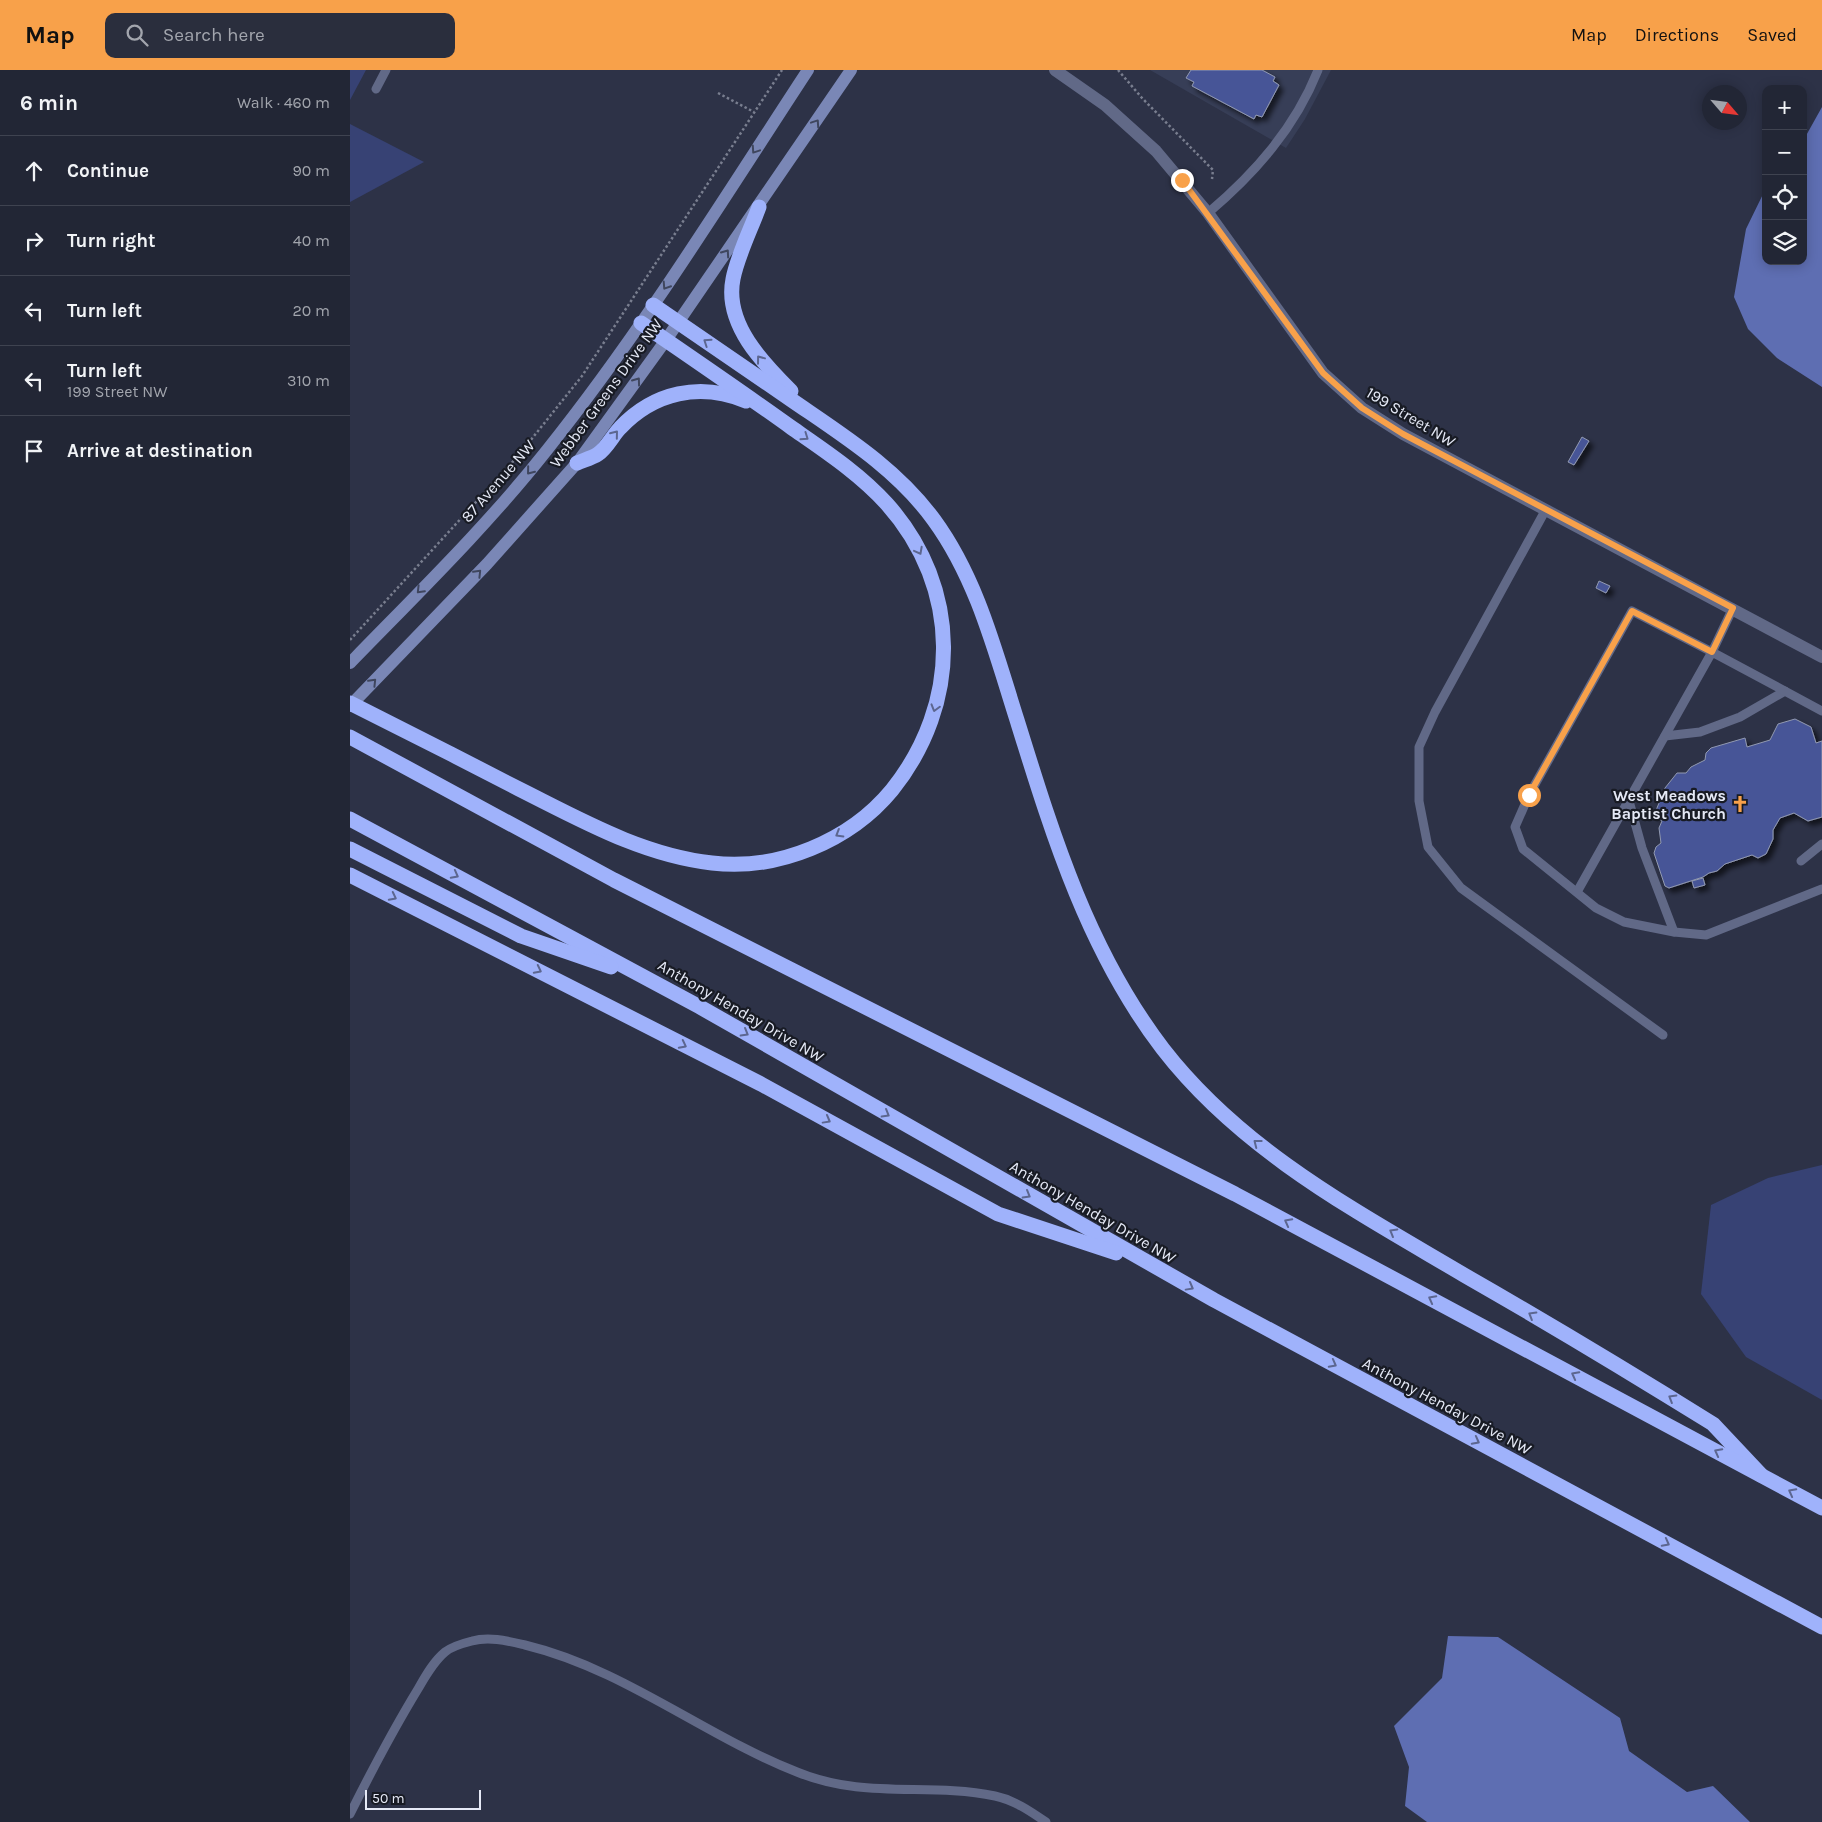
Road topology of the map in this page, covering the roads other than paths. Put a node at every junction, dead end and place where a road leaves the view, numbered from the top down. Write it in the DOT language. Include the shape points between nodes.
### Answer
graph roads {
  1 [pos="386,70"];
  2 [pos="808,70"];
  3 [pos="851,70"];
  4 [pos="1055,70"];
  5 [pos="1318,70"];
  6 [pos="376,89"];
  7 [pos="758,207"];
  8 [pos="1208,213"];
  9 [pos="653,305"];
  10 [pos="678,322"];
  11 [pos="641,323"];
  12 [pos="666,340"];
  13 [pos="766,409"];
  14 [pos="819,418"];
  15 [pos="577,463"];
  16 [pos="1546,511"];
  17 [pos="1733,608"];
  18 [pos="1712,652"];
  19 [pos="1822,657"];
  20 [pos="350,663"];
  21 [pos="1785,691"];
  22 [pos="350,704"];
  23 [pos="1822,711"];
  24 [pos="1665,736"];
  25 [pos="350,738"];
  26 [pos="1629,801"];
  27 [pos="350,819"];
  28 [pos="1822,844"];
  29 [pos="350,849"];
  30 [pos="1800,861"];
  31 [pos="350,874"];
  32 [pos="1822,889"];
  33 [pos="1577,892"];
  34 [pos="1674,932"];
  35 [pos="657,983"];
  36 [pos="1663,1035"];
  37 [pos="1148,1263"];
  38 [pos="1761,1475"];
  39 [pos="1822,1508"];
  40 [pos="1822,1627"];
  41 [pos="350,1814"];
  42 [pos="1046,1822"];
  1 -- 6 [label="lane"];
  2 -- 9 [label="main road, Webber Greens Drive NW, one-way"];
  7 -- 3 [label="main road, Webber Greens Drive NW, one-way"];
  4 -- 8 [label="street, 199 Street NW" via="1128,124 1176,173"];
  5 -- 8 [label="lane" via="1302,106 1281,136 1244,180"];
  10 -- 7 [label="main road, Webber Greens Drive NW, one-way"];
  14 -- 7 [label="highway, one-way" via="760,359 736,314 733,280"];
  8 -- 16 [label="street, 199 Street NW" via="1323,373 1342,393 1383,423"];
  9 -- 10 [label="highway"];
  9 -- 11 [label="main road, 87 Avenue NW"];
  10 -- 12 [label="main road, Webber Greens Drive NW"];
  14 -- 10 [label="highway, one-way"];
  11 -- 12 [label="highway"];
  11 -- 20 [label="main road, 87 Avenue NW, one-way" via="577,412 514,491"];
  12 -- 13 [label="highway"];
  15 -- 12 [label="main road, Webber Greens Drive NW, one-way"];
  15 -- 13 [label="highway, one-way" via="599,454 639,410 670,395 709,391"];
  13 -- 22 [label="highway, one-way" via="836,459 886,503 919,552 940,611 944,634 942,675 931,724 907,770 889,793 854,825 808,849 762,862 714,863 661,853 591,825"];
  38 -- 14 [label="highway, one-way" via="1713,1424 1347,1206 1296,1172 1230,1120 1176,1066 1128,1000 1083,915 1046,816 978,600 959,560 916,497 871,456"];
  22 -- 15 [label="main road, Webber Greens Drive NW, one-way" via="487,564"];
  16 -- 17 [label="street, 199 Street NW"];
  16 -- 36 [label="lane" via="1435,712 1419,748 1419,801 1428,847 1461,888"];
  17 -- 18 [label="lane"];
  17 -- 19 [label="street, 199 Street NW"];
  18 -- 21 [label="lane"];
  18 -- 24 [label="lane"];
  18 -- 33 [label="lane" via="1632,611 1529,795 1515,827 1523,849"];
  21 -- 23 [label="lane"];
  21 -- 24 [label="lane" via="1740,717 1700,732"];
  24 -- 26 [label="lane"];
  38 -- 25 [label="highway, one-way" via="1235,1194 632,889"];
  26 -- 33 [label="lane"];
  26 -- 34 [label="lane" via="1642,848"];
  27 -- 35 [label="highway, Anthony Henday Drive NW, one-way"];
  28 -- 30 [label="lane"];
  29 -- 35 [label="highway" via="520,936"];
  31 -- 37 [label="highway, one-way" via="761,1084 998,1214"];
  32 -- 34 [label="lane" via="1706,935"];
  33 -- 34 [label="lane" via="1596,908 1624,922"];
  35 -- 37 [label="highway, Anthony Henday Drive NW, one-way"];
  37 -- 40 [label="highway, Anthony Henday Drive NW, one-way"];
  39 -- 38 [label="highway, one-way"];
  41 -- 42 [label="lane" via="377,1760 431,1668 445,1652 472,1641 500,1639 580,1661 624,1681 755,1754 799,1773 864,1789 995,1796 1024,1807"];
}
